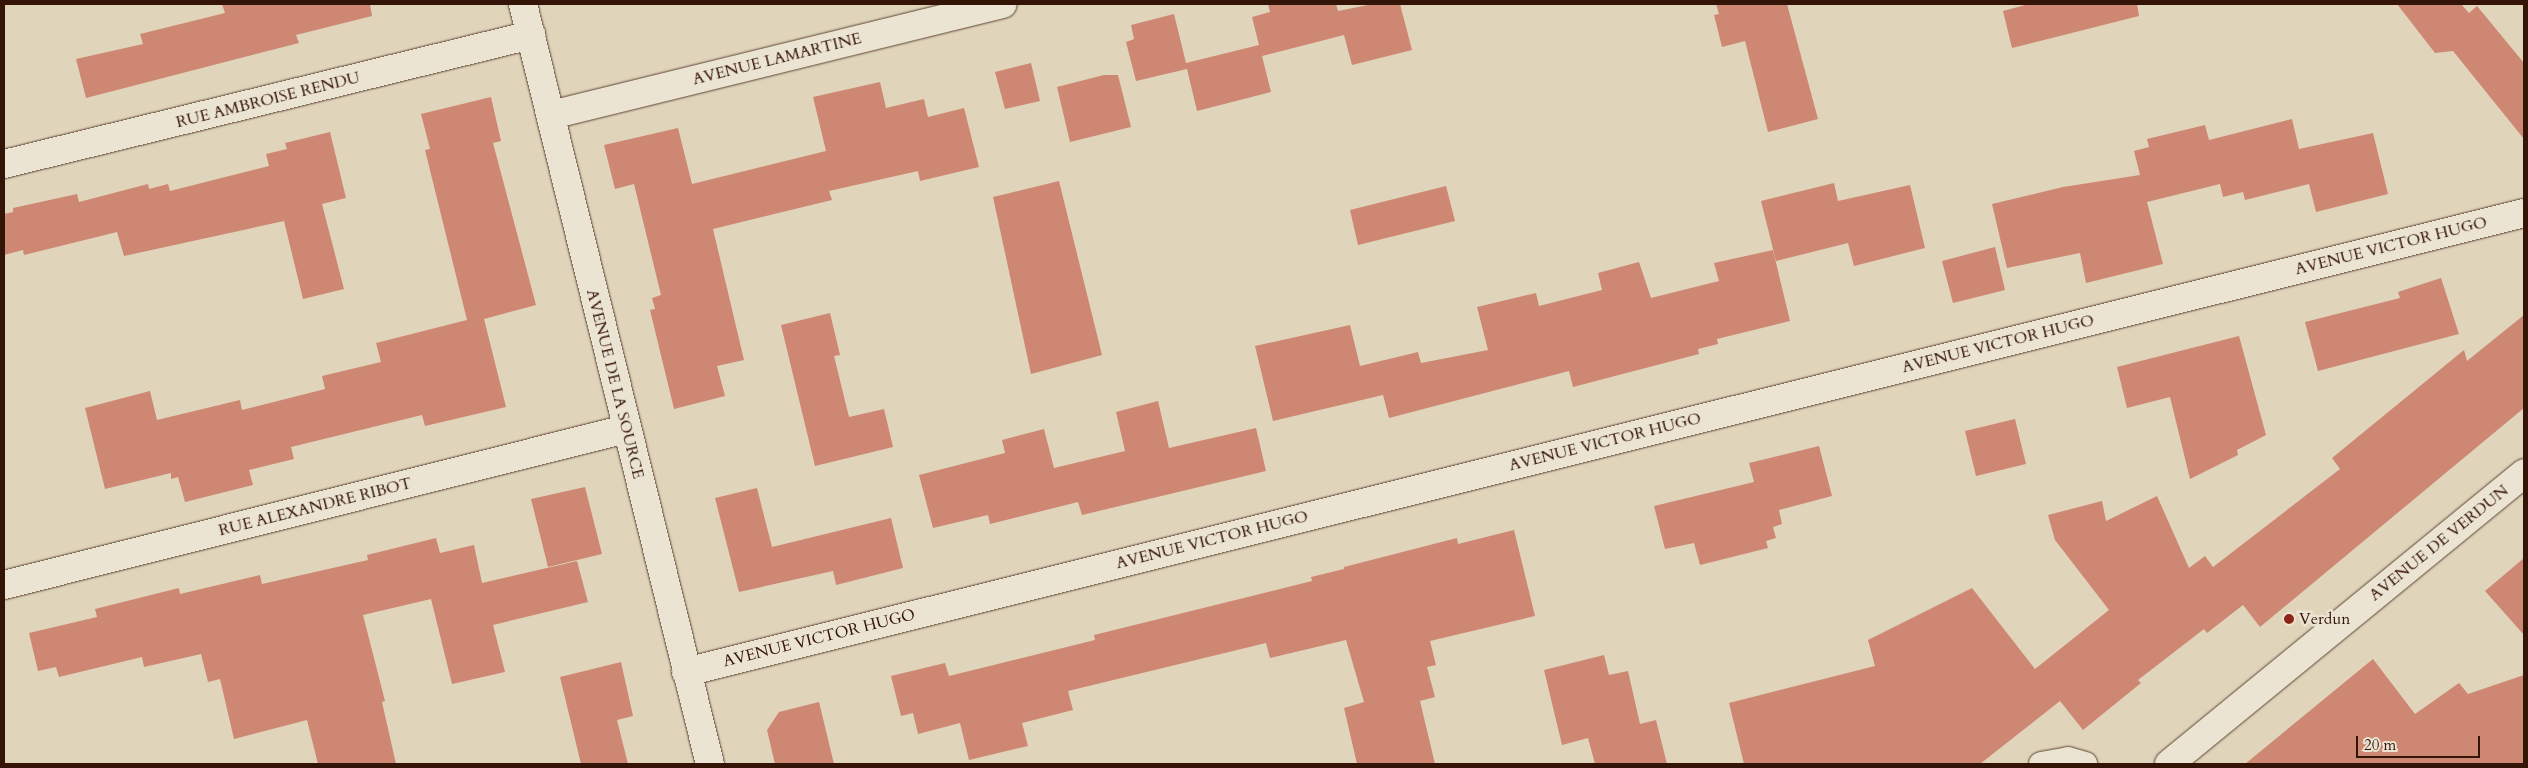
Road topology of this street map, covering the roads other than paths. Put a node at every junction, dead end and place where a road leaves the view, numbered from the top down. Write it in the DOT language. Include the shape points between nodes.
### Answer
graph roads {
  1 [pos="523,4"];
  2 [pos="1003,4"];
  3 [pos="532,36"];
  4 [pos="551,115"];
  5 [pos="4,164"];
  6 [pos="2524,213"];
  7 [pos="626,429"];
  8 [pos="2524,473"];
  9 [pos="4,585"];
  10 [pos="686,672"];
  11 [pos="710,764"];
  12 [pos="2040,764"];
  13 [pos="2085,764"];
  14 [pos="2169,764"];
  1 -- 3 [label="street, AVENUE DE LA SOURCE"];
  2 -- 4 [label="street, AVENUE LAMARTINE"];
  3 -- 4 [label="street, AVENUE DE LA SOURCE"];
  3 -- 5 [label="street, RUE AMBROISE RENDU"];
  4 -- 7 [label="street, AVENUE DE LA SOURCE"];
  6 -- 10 [label="street, AVENUE VICTOR HUGO"];
  7 -- 9 [label="street, RUE ALEXANDRE RIBOT"];
  7 -- 10 [label="street, AVENUE DE LA SOURCE"];
  8 -- 14 [label="street, AVENUE DE VERDUN"];
  10 -- 11 [label="street, AVENUE DE LA SOURCE"];
  12 -- 13 [label="lane" via="2068,759"];
}
